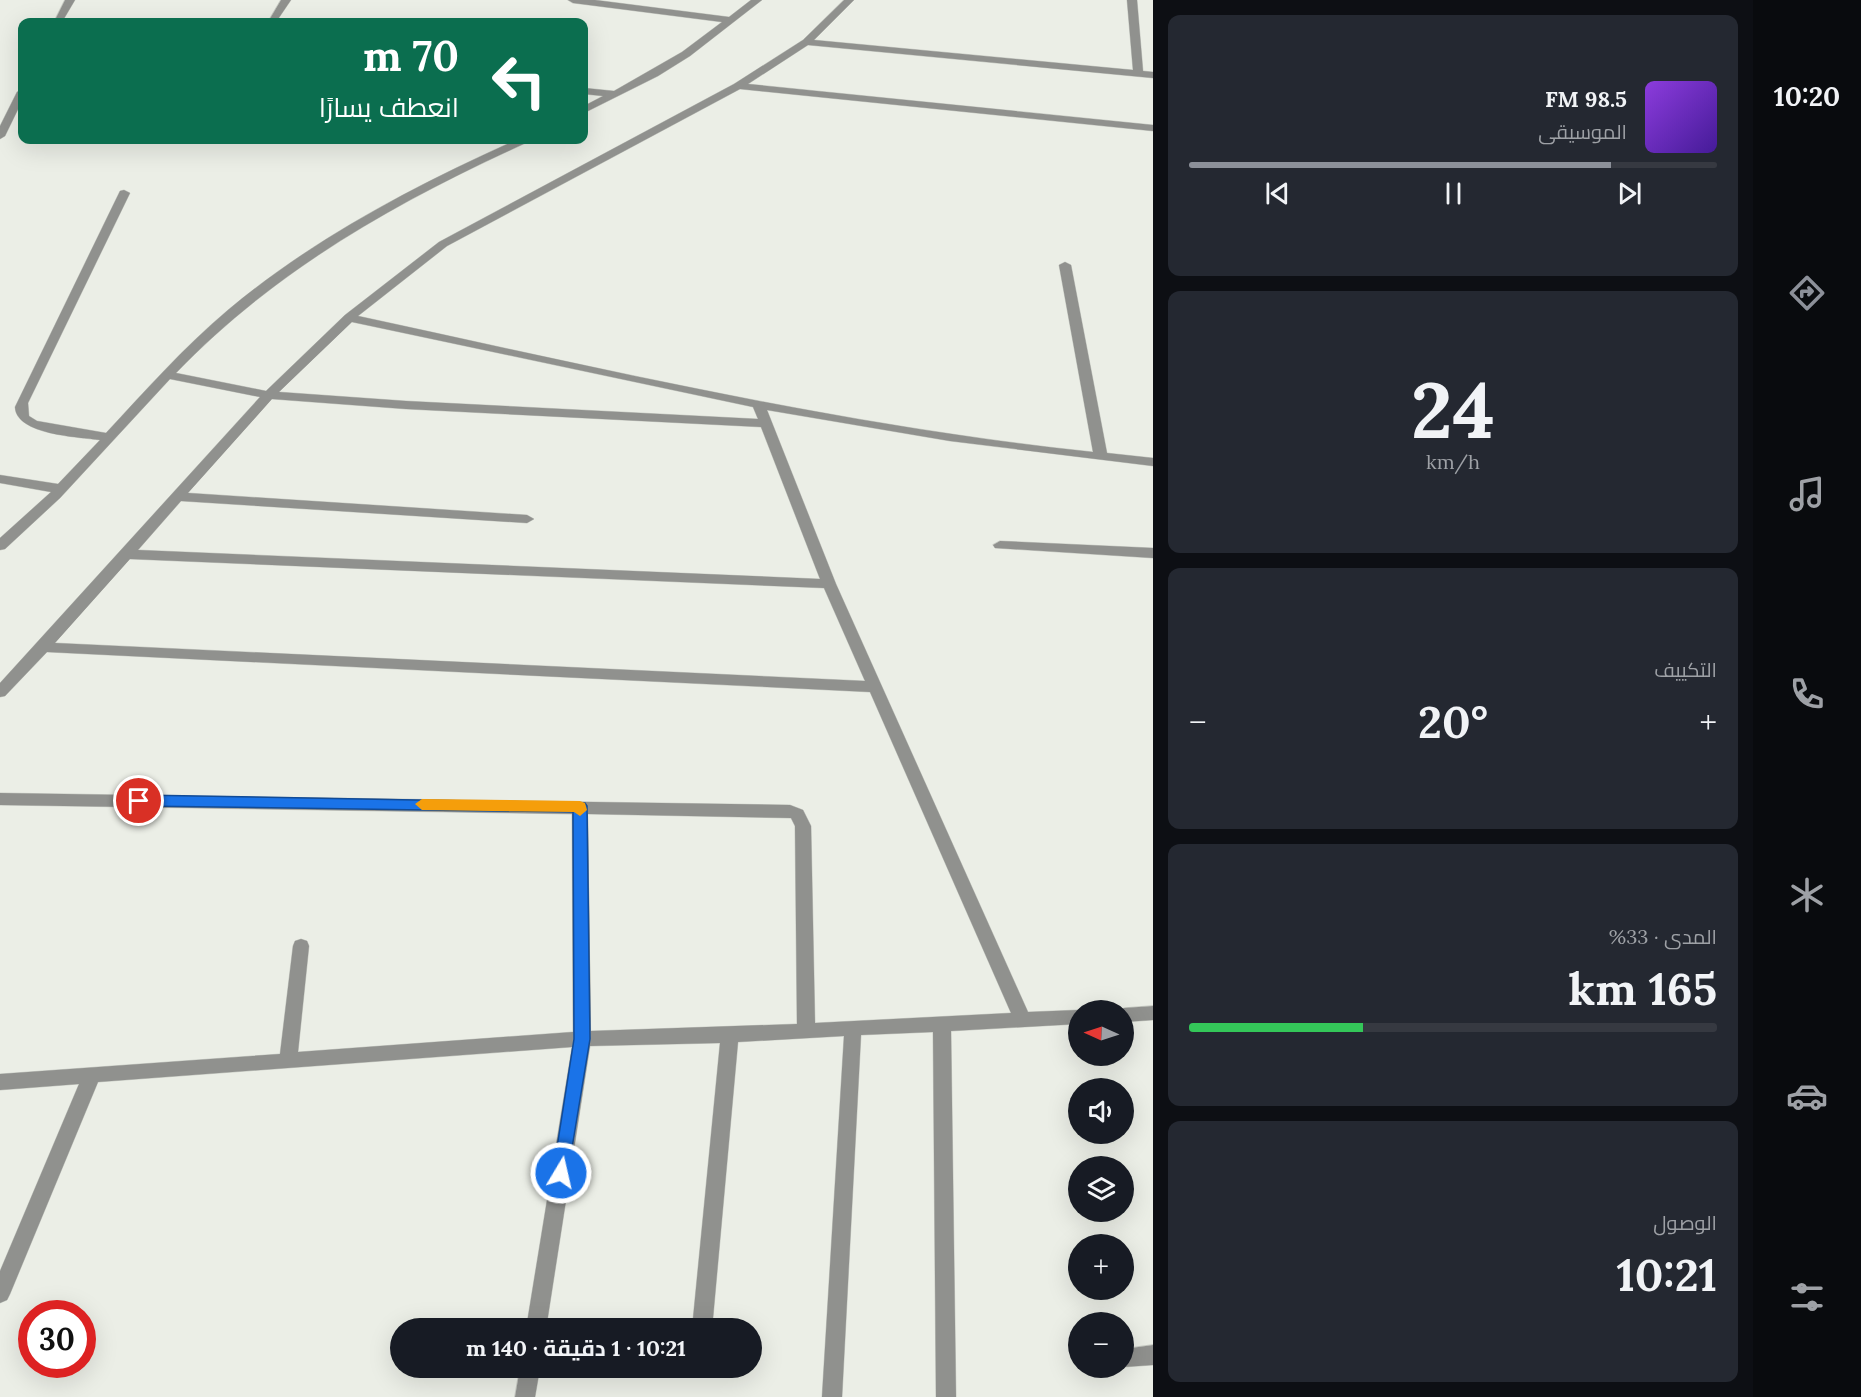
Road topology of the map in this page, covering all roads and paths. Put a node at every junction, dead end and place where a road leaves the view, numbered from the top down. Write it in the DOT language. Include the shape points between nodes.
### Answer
graph roads {
  1 [pos="70,0"];
  2 [pos="286,0"];
  3 [pos="573,0"];
  4 [pos="757,0"];
  5 [pos="849,0"];
  6 [pos="1131,0"];
  7 [pos="60,18"];
  8 [pos="275,18"];
  9 [pos="730,20"];
  10 [pos="806,42"];
  11 [pos="1138,73"];
  12 [pos="1153,75"];
  13 [pos="738,86"];
  14 [pos="588,91"];
  15 [pos="615,94"];
  16 [pos="18,100"];
  17 [pos="588,108"];
  18 [pos="1153,128"];
  19 [pos="0,136"];
  20 [pos="516,144"];
  21 [pos="124,193"];
  22 [pos="1065,265"];
  23 [pos="349,318"];
  24 [pos="168,375"];
  25 [pos="269,395"];
  26 [pos="759,405"];
  27 [pos="766,423"];
  28 [pos="108,437"];
  29 [pos="1101,457"];
  30 [pos="1153,462"];
  31 [pos="0,479"];
  32 [pos="61,489"];
  33 [pos="177,497"];
  34 [pos="527,519"];
  35 [pos="1000,545"];
  36 [pos="0,546"];
  37 [pos="1153,553"];
  38 [pos="126,554"];
  39 [pos="829,584"];
  40 [pos="43,647"];
  41 [pos="875,687"];
  42 [pos="0,692"];
  43 [pos="0,799"];
  44 [pos="580,806"];
  45 [pos="301,946"];
  46 [pos="1153,1013"];
  47 [pos="1134,1014"];
  48 [pos="1068,1018"];
  49 [pos="1023,1020"];
  50 [pos="942,1024"];
  51 [pos="853,1028"];
  52 [pos="806,1031"];
  53 [pos="730,1035"];
  54 [pos="582,1039"];
  55 [pos="288,1061"];
  56 [pos="92,1075"];
  57 [pos="0,1082"];
  58 [pos="0,1294"];
  59 [pos="538,1318"];
  60 [pos="703,1318"];
  61 [pos="1153,1355"];
  62 [pos="1134,1357"];
  63 [pos="528,1378"];
  64 [pos="525,1397"];
  65 [pos="832,1397"];
  66 [pos="946,1397"];
  1 -- 7 [label="street"];
  2 -- 8 [label="street"];
  3 -- 9 [label="street"];
  4 -- 9 [label="street"];
  5 -- 10 [label="street"];
  6 -- 11 [label="street"];
  9 -- 15 [label="street" via="686,54"];
  10 -- 11 [label="street"];
  10 -- 13 [label="street"];
  11 -- 12 [label="street"];
  13 -- 18 [label="street"];
  13 -- 23 [label="street" via="443,244"];
  14 -- 15 [label="street"];
  15 -- 17 [label="street"];
  16 -- 19 [label="street"];
  20 -- 24 [label="street" via="368,216 311,252 256,293"];
  21 -- 28 [label="street" via="22,403 21,413 37,426"];
  22 -- 29 [label="street"];
  23 -- 25 [label="street"];
  23 -- 26 [label="street"];
  24 -- 25 [label="street"];
  24 -- 28 [label="street"];
  25 -- 27 [label="street"];
  25 -- 33 [label="street"];
  26 -- 27 [label="street"];
  26 -- 29 [label="street" via="987,444"];
  27 -- 39 [label="street"];
  28 -- 32 [label="street"];
  29 -- 30 [label="street"];
  31 -- 32 [label="street"];
  32 -- 36 [label="street"];
  33 -- 34 [label="street"];
  33 -- 38 [label="street"];
  35 -- 37 [label="street"];
  38 -- 39 [label="street"];
  38 -- 40 [label="street"];
  39 -- 41 [label="street"];
  40 -- 41 [label="street"];
  40 -- 42 [label="street"];
  41 -- 49 [label="street"];
  43 -- 44 [label="street"];
  44 -- 52 [label="street" via="782,809 797,814 803,826"];
  44 -- 54 [label="street"];
  45 -- 55 [label="street"];
  46 -- 47 [label="street"];
  48 -- 49 [label="street"];
  49 -- 50 [label="street"];
  50 -- 51 [label="street"];
  50 -- 66 [label="street"];
  51 -- 52 [label="street"];
  51 -- 65 [label="street"];
  52 -- 53 [label="street"];
  53 -- 54 [label="street"];
  53 -- 60 [label="street"];
  54 -- 55 [label="street"];
  54 -- 59 [label="street"];
  55 -- 56 [label="street"];
  56 -- 57 [label="street"];
  56 -- 58 [label="street"];
  61 -- 62 [label="street"];
  63 -- 64 [label="street"];
}
